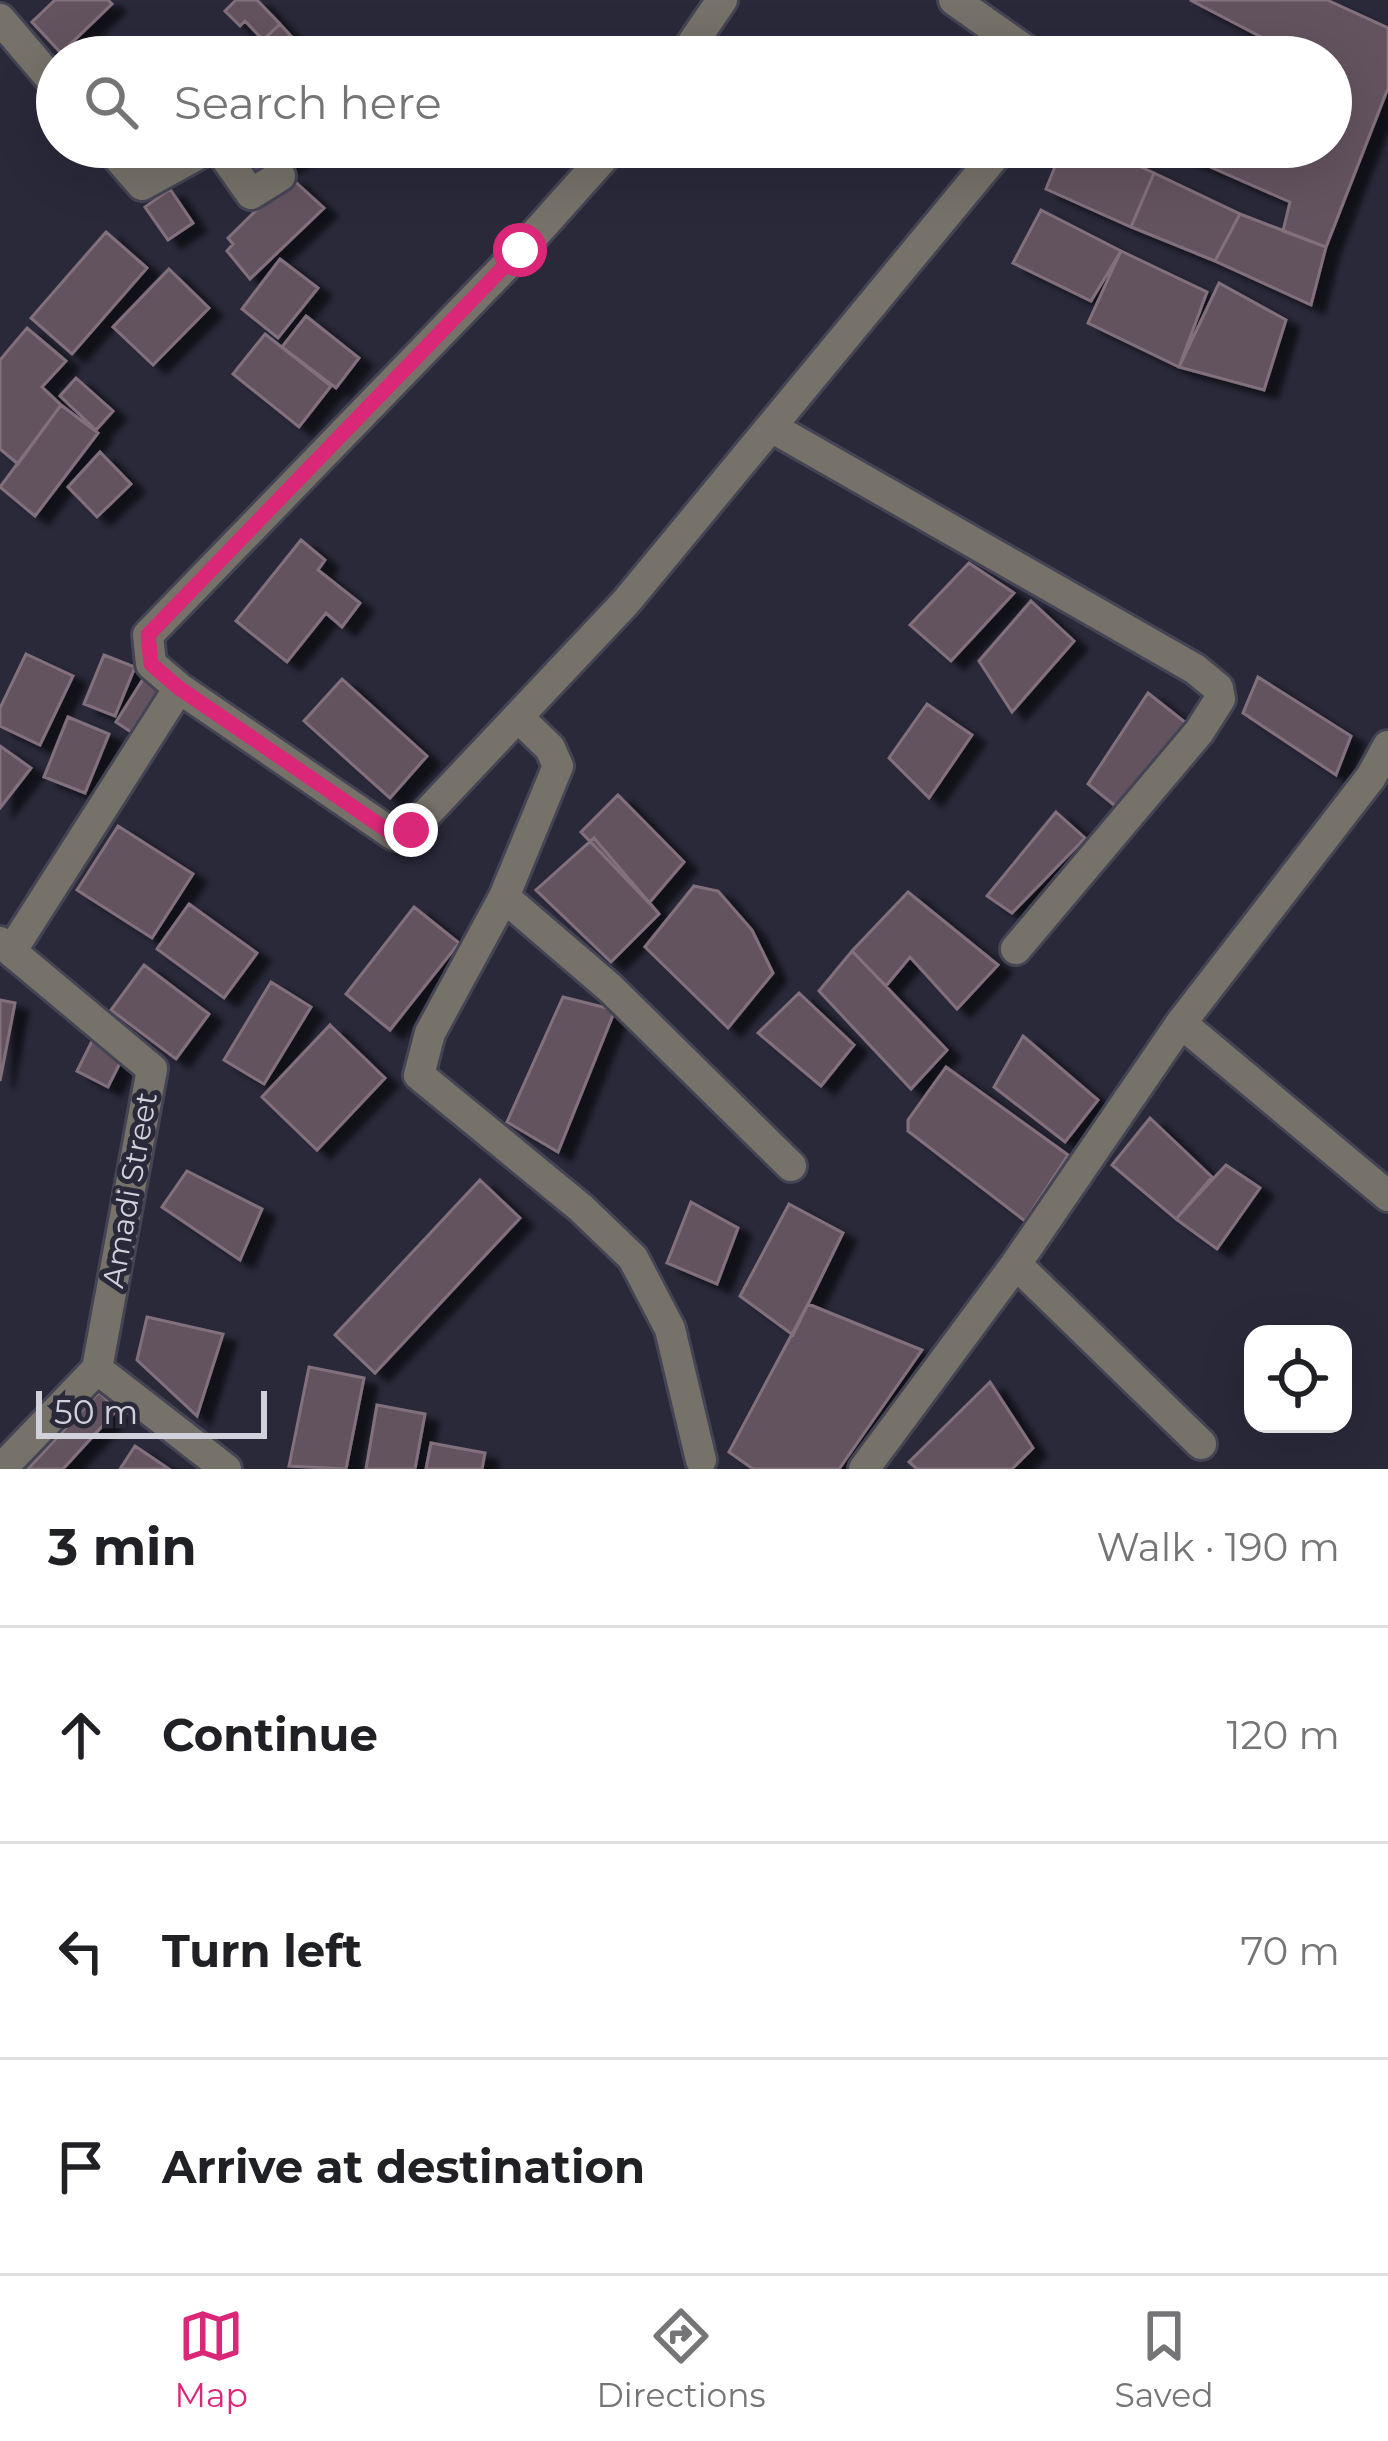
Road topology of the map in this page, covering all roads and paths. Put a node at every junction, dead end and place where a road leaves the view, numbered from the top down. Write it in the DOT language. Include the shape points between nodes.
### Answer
graph roads {
  1 [pos="722,0"];
  2 [pos="954,0"];
  3 [pos="0,19"];
  4 [pos="697,36"];
  5 [pos="1005,36"];
  6 [pos="36,61"];
  7 [pos="127,168"];
  8 [pos="174,168"];
  9 [pos="231,168"];
  10 [pos="594,168"];
  11 [pos="985,168"];
  12 [pos="280,176"];
  13 [pos="773,428"];
  14 [pos="179,688"];
  15 [pos="518,717"];
  16 [pos="1388,746"];
  17 [pos="1380,785"];
  18 [pos="504,897"];
  19 [pos="6,946"];
  20 [pos="1016,949"];
  21 [pos="1181,1023"];
  22 [pos="791,1166"];
  23 [pos="1388,1196"];
  24 [pos="1016,1264"];
  25 [pos="97,1369"];
  26 [pos="1202,1444"];
  27 [pos="701,1460"];
  28 [pos="1,1469"];
  29 [pos="226,1469"];
  30 [pos="864,1469"];
  1 -- 4 [label="street"];
  2 -- 5 [label="street"];
  3 -- 6 [label="street"];
  7 -- 8 [label="street" via="142,185"];
  9 -- 12 [label="street" via="251,194"];
  10 -- 14 [label="street" via="148,635 151,664"];
  11 -- 13 [label="street"];
  13 -- 15 [label="street"];
  13 -- 20 [label="street" via="1218,688 1220,699 1199,731"];
  14 -- 15 [label="street" via="394,835 411,830"];
  14 -- 19 [label="street"];
  15 -- 18 [label="street" via="558,766"];
  16 -- 17 [label="street"];
  17 -- 21 [label="street"];
  18 -- 22 [label="street" via="610,988"];
  18 -- 27 [label="street" via="430,1033 419,1075 633,1258 670,1328"];
  19 -- 25 [label="street, Amadi Street" via="152,1070"];
  21 -- 23 [label="street"];
  21 -- 24 [label="street"];
  24 -- 26 [label="street"];
  24 -- 30 [label="street"];
  25 -- 28 [label="street"];
  25 -- 29 [label="street"];
}
